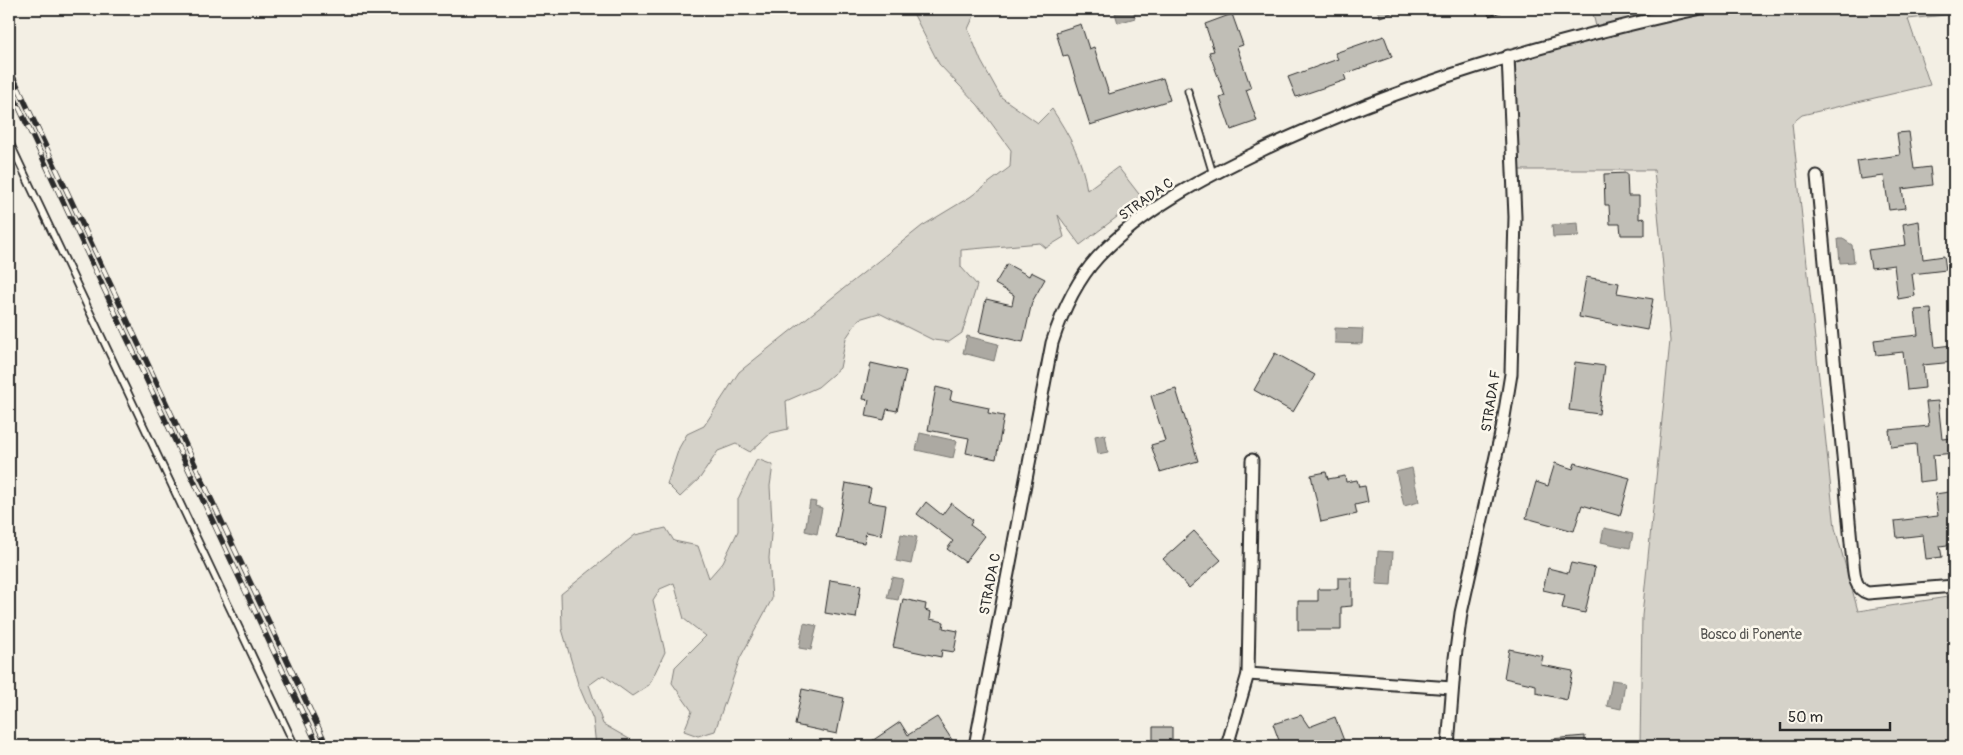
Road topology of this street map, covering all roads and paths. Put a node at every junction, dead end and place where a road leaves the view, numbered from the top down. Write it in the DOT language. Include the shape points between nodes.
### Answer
graph roads {
  1 [pos="1697,9"];
  2 [pos="1508,56"];
  3 [pos="1188,92"];
  4 [pos="9,141"];
  5 [pos="1213,174"];
  6 [pos="1817,176"];
  7 [pos="1252,460"];
  8 [pos="1954,586"];
  9 [pos="1248,674"];
  10 [pos="1452,688"];
  11 [pos="295,746"];
  12 [pos="975,746"];
  13 [pos="1227,746"];
  14 [pos="1448,746"];
  1 -- 2 [label="street, STRADA C"];
  2 -- 5 [label="street, STRADA C" via="1335,117"];
  2 -- 10 [label="street, STRADA F" via="1516,217 1511,374 1461,613"];
  3 -- 5 [label="lane"];
  4 -- 11 [label="lane"];
  5 -- 12 [label="street, STRADA C" via="1156,209 1112,243 1082,276 1060,319 1052,343"];
  6 -- 8 [label="street" via="1857,584 1868,593"];
  7 -- 9 [label="street"];
  9 -- 10 [label="street"];
  9 -- 13 [label="street"];
  10 -- 14 [label="street, STRADA F"];
}
